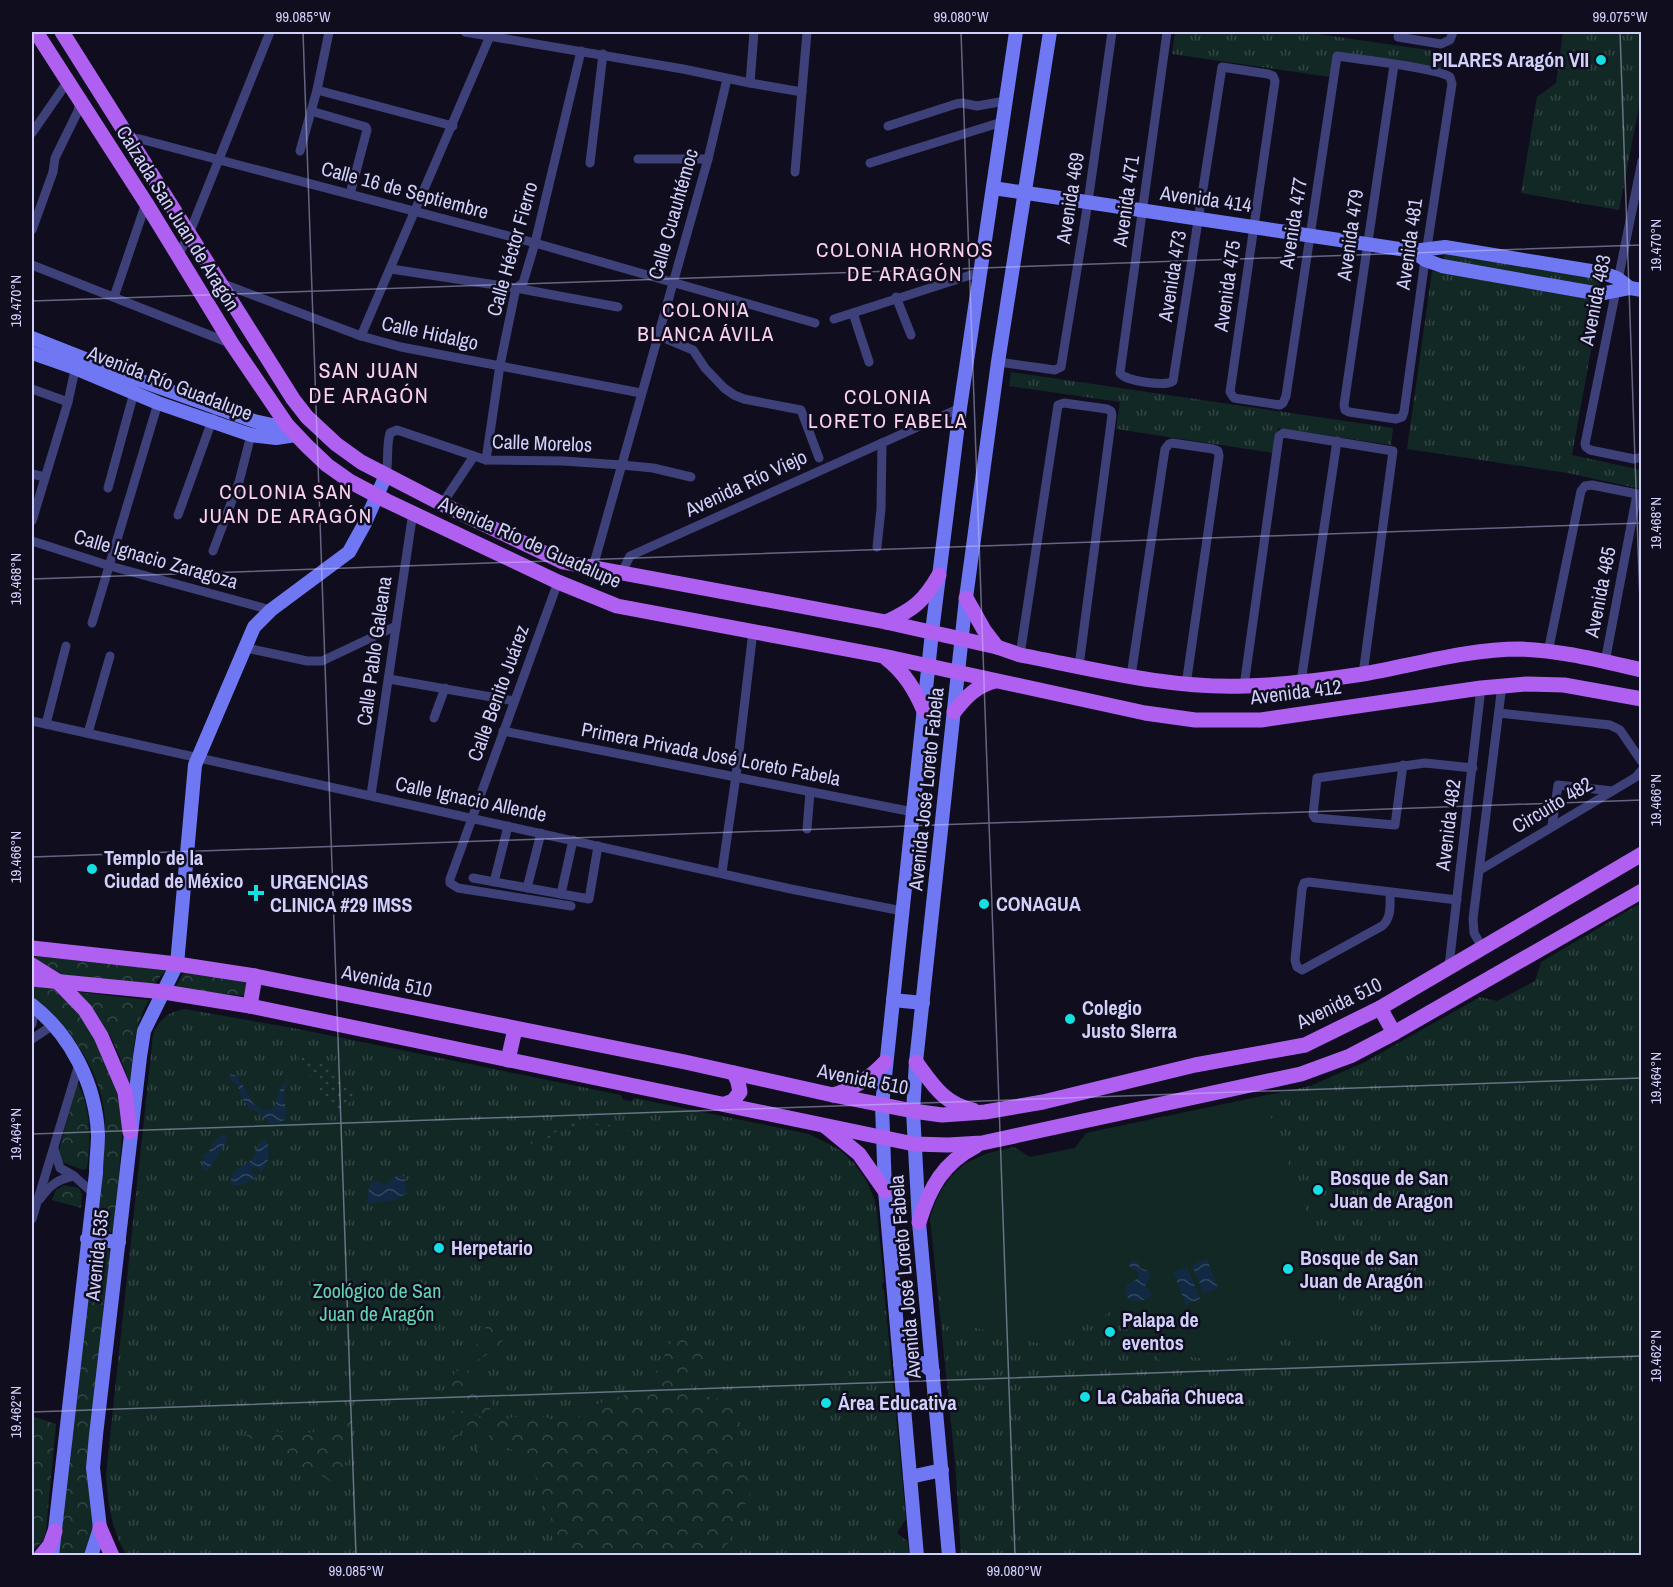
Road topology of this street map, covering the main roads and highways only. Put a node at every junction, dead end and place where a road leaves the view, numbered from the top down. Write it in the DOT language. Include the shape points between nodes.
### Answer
graph roads {
  1 [pos="36,32"];
  2 [pos="62,32"];
  3 [pos="1016,32"];
  4 [pos="1050,32"];
  5 [pos="993,188"];
  6 [pos="1025,192"];
  7 [pos="1426,254"];
  8 [pos="1616,286"];
  9 [pos="1636,289"];
  10 [pos="32,338"];
  11 [pos="32,353"];
  12 [pos="77,362"];
  13 [pos="135,386"];
  14 [pos="292,399"];
  15 [pos="292,430"];
  16 [pos="386,475"];
  17 [pos="377,496"];
  18 [pos="939,575"];
  19 [pos="966,598"];
  20 [pos="886,622"];
  21 [pos="932,632"];
  22 [pos="962,639"];
  23 [pos="997,647"];
  24 [pos="883,656"];
  25 [pos="928,666"];
  26 [pos="1641,670"];
  27 [pos="958,672"];
  28 [pos="996,680"];
  29 [pos="1641,699"];
  30 [pos="924,711"];
  31 [pos="954,712"];
  32 [pos="1641,854"];
  33 [pos="1641,891"];
  34 [pos="32,948"];
  35 [pos="177,964"];
  36 [pos="32,965"];
  37 [pos="255,976"];
  38 [pos="32,979"];
  39 [pos="56,980"];
  40 [pos="164,992"];
  41 [pos="893,1000"];
  42 [pos="923,1003"];
  43 [pos="33,1006"];
  44 [pos="250,1006"];
  45 [pos="1380,1008"];
  46 [pos="515,1029"];
  47 [pos="1394,1033"];
  48 [pos="508,1060"];
  49 [pos="885,1062"];
  50 [pos="916,1062"];
  51 [pos="734,1073"];
  52 [pos="833,1095"];
  53 [pos="1043,1102"];
  54 [pos="725,1104"];
  55 [pos="882,1105"];
  56 [pos="913,1111"];
  57 [pos="985,1112"];
  58 [pos="823,1124"];
  59 [pos="1048,1129"];
  60 [pos="130,1132"];
  61 [pos="882,1137"];
  62 [pos="982,1143"];
  63 [pos="914,1144"];
  64 [pos="885,1191"];
  65 [pos="919,1222"];
  66 [pos="87,1239"];
  67 [pos="119,1242"];
  68 [pos="899,1346"];
  69 [pos="931,1354"];
  70 [pos="900,1364"];
  71 [pos="933,1372"];
  72 [pos="942,1470"];
  73 [pos="910,1477"];
  74 [pos="100,1528"];
  75 [pos="55,1531"];
  76 [pos="41,1556"];
  77 [pos="52,1556"];
  78 [pos="91,1556"];
  79 [pos="112,1556"];
  80 [pos="917,1556"];
  81 [pos="949,1556"];
  1 -- 15 [label="main road, Calzada San Juan de Aragón" via="232,344"];
  2 -- 14 [label="main road, Calzada San Juan de Aragón"];
  3 -- 5 [label="main road, Avenida José Loreto Fabela"];
  4 -- 6 [label="main road, Avenida José Loreto Fabela"];
  5 -- 6 [label="main road, Avenida 414"];
  5 -- 18 [label="main road, Avenida José Loreto Fabela"];
  6 -- 7 [label="main road, Avenida 414"];
  6 -- 19 [label="main road, Avenida José Loreto Fabela"];
  7 -- 8 [label="main road, Avenida 414" via="1445,248 1603,273"];
  7 -- 8 [label="main road, Avenida 414" via="1442,266 1600,294"];
  8 -- 9 [label="main road, Avenida 414"];
  10 -- 12 [label="main road, Avenida Río Guadalupe"];
  11 -- 12 [label="main road, Avenida Río Guadalupe"];
  12 -- 13 [label="main road, Avenida Río Guadalupe"];
  13 -- 15 [label="main road, Avenida Río Guadalupe"];
  13 -- 15 [label="main road, Avenida Río Guadalupe" via="158,403 250,435 276,438"];
  14 -- 16 [label="main road, Avenida Río de Guadalupe" via="336,444"];
  15 -- 17 [label="main road, Avenida Río de Guadalupe" via="327,465"];
  16 -- 17 [label="main road, Avenida 535"];
  16 -- 20 [label="main road, Avenida Río de Guadalupe" via="563,562"];
  17 -- 24 [label="main road, Avenida Río de Guadalupe" via="617,606"];
  17 -- 35 [label="main road, Avenida 535" via="349,552 254,627 198,758"];
  18 -- 20 [label="main road" via="924,599"];
  18 -- 21 [label="main road, Avenida José Loreto Fabela"];
  19 -- 22 [label="main road, Avenida José Loreto Fabela"];
  19 -- 23 [label="main road"];
  20 -- 21 [label="main road, Avenida Río de Guadalupe"];
  21 -- 22 [label="main road, Avenida Río de Guadalupe"];
  21 -- 25 [label="main road, Avenida José Loreto Fabela"];
  22 -- 23 [label="main road, Avenida 412"];
  22 -- 27 [label="main road, Avenida José Loreto Fabela"];
  23 -- 26 [label="main road, Avenida 412" via="1186,685 1301,682 1463,654 1520,649"];
  24 -- 25 [label="main road, Avenida Río de Guadalupe"];
  24 -- 30 [label="main road" via="907,679"];
  25 -- 27 [label="main road, Avenida Río de Guadalupe"];
  25 -- 30 [label="main road, Avenida José Loreto Fabela"];
  27 -- 28 [label="main road, Avenida 412"];
  27 -- 31 [label="main road, Avenida José Loreto Fabela"];
  28 -- 29 [label="main road, Avenida 412" via="1195,720 1261,720 1502,685 1564,686"];
  28 -- 31 [label="main road" via="973,690"];
  30 -- 41 [label="main road, Avenida José Loreto Fabela"];
  31 -- 42 [label="main road, Avenida José Loreto Fabela"];
  32 -- 45 [label="main road, Avenida 510"];
  33 -- 47 [label="main road"];
  34 -- 35 [label="main road, Avenida 510"];
  35 -- 37 [label="main road, Avenida 510"];
  35 -- 40 [label="main road, Avenida 535"];
  36 -- 39 [label="main road"];
  37 -- 44 [label="main road"];
  37 -- 46 [label="main road, Avenida 510"];
  38 -- 39 [label="main road"];
  39 -- 40 [label="main road"];
  39 -- 60 [label="main road" via="85,1010 101,1036 124,1092"];
  40 -- 44 [label="main road"];
  40 -- 60 [label="main road, Avenida 535" via="144,1030"];
  41 -- 42 [label="main road"];
  41 -- 49 [label="main road, Avenida José Loreto Fabela"];
  42 -- 50 [label="main road, Avenida José Loreto Fabela"];
  43 -- 66 [label="main road, Avenida 535" via="53,1025 79,1063 91,1091 98,1135"];
  44 -- 48 [label="main road"];
  45 -- 47 [label="main road"];
  45 -- 53 [label="main road, Avenida 510" via="1305,1045 1195,1065"];
  46 -- 48 [label="main road"];
  46 -- 51 [label="main road, Avenida 510"];
  47 -- 59 [label="main road" via="1350,1056 1301,1074"];
  48 -- 54 [label="main road"];
  49 -- 52 [label="main road" via="847,1091"];
  49 -- 55 [label="main road, Avenida José Loreto Fabela"];
  50 -- 56 [label="main road, Avenida José Loreto Fabela"];
  50 -- 57 [label="main road" via="942,1095 959,1107"];
  51 -- 52 [label="main road, Avenida 510"];
  51 -- 54 [label="main road" via="740,1092"];
  52 -- 55 [label="main road, Avenida 510"];
  53 -- 57 [label="main road, Avenida 510"];
  53 -- 59 [label="main road"];
  54 -- 58 [label="main road"];
  55 -- 56 [label="main road, Avenida 510"];
  55 -- 61 [label="main road, Avenida José Loreto Fabela"];
  56 -- 57 [label="main road, Avenida 510" via="942,1115"];
  56 -- 63 [label="main road, Avenida José Loreto Fabela"];
  58 -- 61 [label="main road"];
  58 -- 64 [label="main road" via="859,1154"];
  59 -- 62 [label="main road"];
  60 -- 67 [label="main road, Avenida 535"];
  61 -- 63 [label="main road"];
  61 -- 64 [label="main road, Avenida José Loreto Fabela"];
  62 -- 63 [label="main road"];
  62 -- 65 [label="main road" via="960,1154 941,1173"];
  63 -- 65 [label="main road, Avenida José Loreto Fabela"];
  64 -- 68 [label="main road, Avenida José Loreto Fabela"];
  65 -- 69 [label="main road, Avenida José Loreto Fabela"];
  66 -- 67 [label="main road"];
  66 -- 75 [label="main road, Avenida 535"];
  67 -- 74 [label="main road, Avenida 535" via="94,1457"];
  68 -- 69 [label="main road" via="909,1355"];
  68 -- 70 [label="main road, Avenida José Loreto Fabela"];
  69 -- 71 [label="main road, Avenida José Loreto Fabela"];
  70 -- 71 [label="main road" via="922,1364"];
  70 -- 73 [label="main road, Avenida José Loreto Fabela"];
  71 -- 72 [label="main road, Avenida José Loreto Fabela"];
  72 -- 73 [label="main road"];
  72 -- 81 [label="main road, Avenida José Loreto Fabela"];
  73 -- 80 [label="main road, Avenida José Loreto Fabela"];
  74 -- 78 [label="main road, Avenida 535"];
  74 -- 79 [label="main road"];
  75 -- 76 [label="main road"];
  75 -- 77 [label="main road, Avenida 535"];
}
